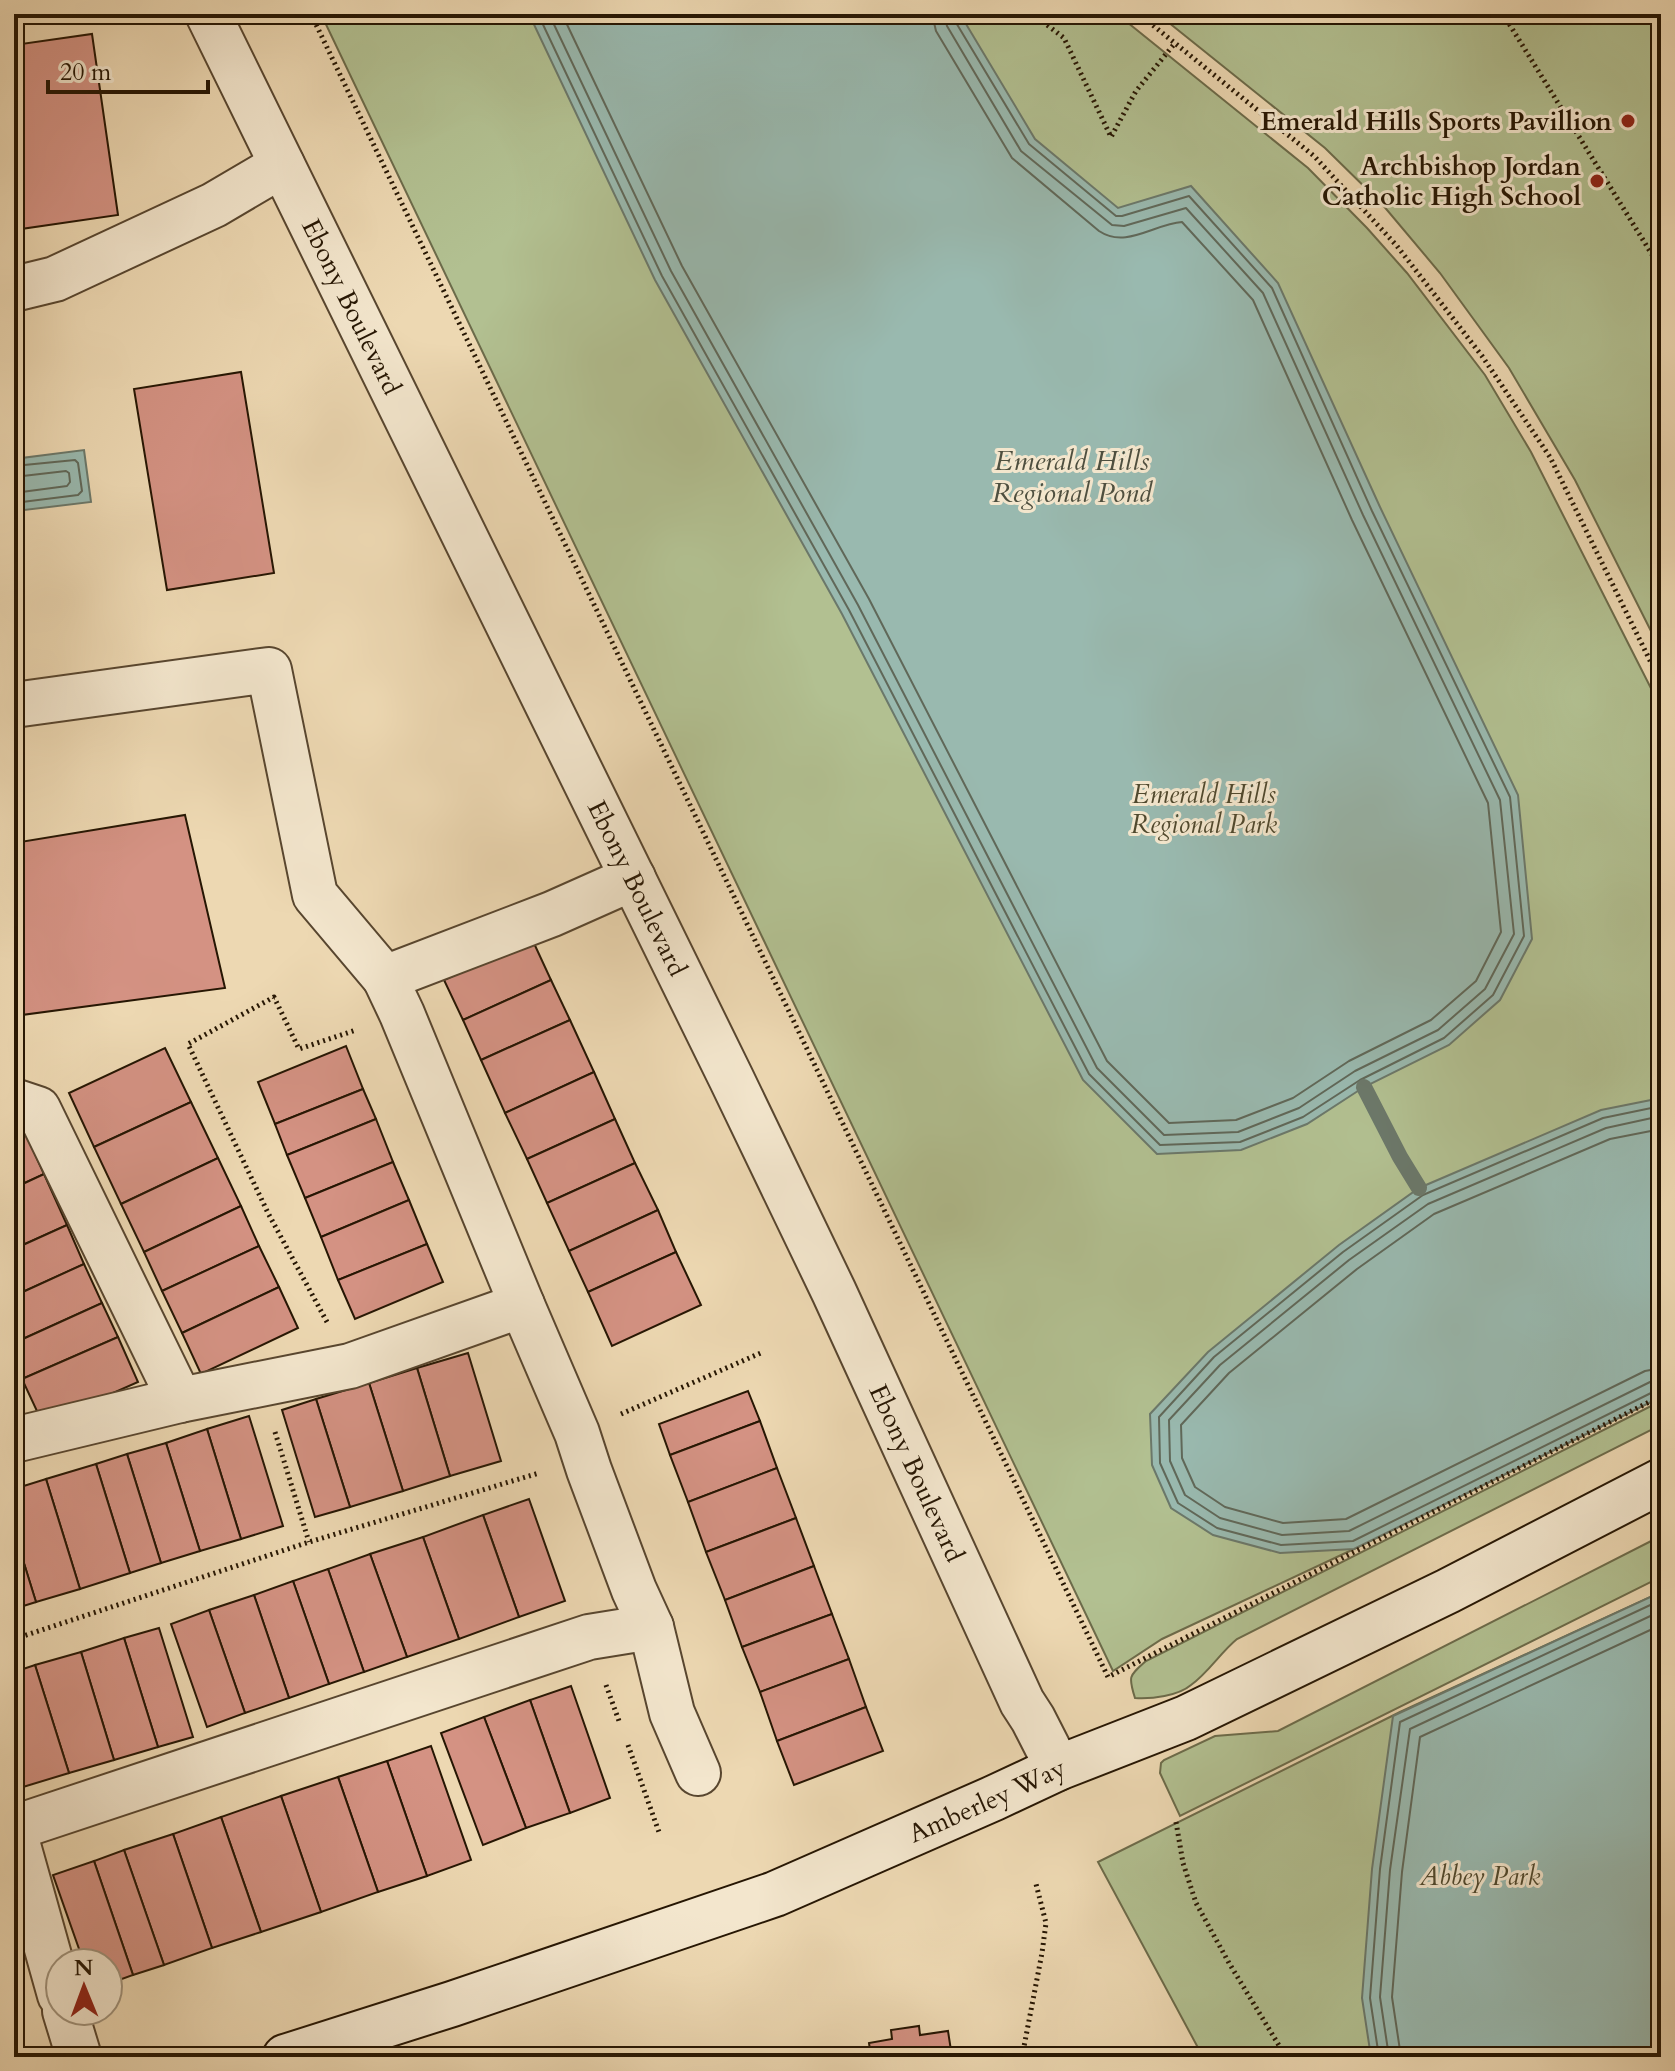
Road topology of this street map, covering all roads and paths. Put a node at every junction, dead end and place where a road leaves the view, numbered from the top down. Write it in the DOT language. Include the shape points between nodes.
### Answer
graph roads {
  1 [pos="208,14"];
  2 [pos="311,14"];
  3 [pos="1033,14"];
  4 [pos="1139,14"];
  5 [pos="1503,14"];
  6 [pos="1175,42"];
  7 [pos="282,165"];
  8 [pos="1661,269"];
  9 [pos="14,289"];
  10 [pos="1661,683"];
  11 [pos="14,705"];
  12 [pos="633,878"];
  13 [pos="393,996"];
  14 [pos="14,1101"];
  15 [pos="522,1305"];
  16 [pos="763,1352"];
  17 [pos="350,1366"];
  18 [pos="260,1383"];
  19 [pos="1661,1396"];
  20 [pos="180,1400"];
  21 [pos="577,1433"];
  22 [pos="14,1440"];
  23 [pos="542,1472"];
  24 [pos="1661,1481"];
  25 [pos="309,1542"];
  26 [pos="651,1627"];
  27 [pos="589,1637"];
  28 [pos="14,1639"];
  29 [pos="619,1722"];
  30 [pos="624,1736"];
  31 [pos="1058,1768"];
  32 [pos="698,1773"];
  33 [pos="1176,1822"];
  34 [pos="14,1830"];
  35 [pos="660,1835"];
  36 [pos="1036,1884"];
  37 [pos="47,1947"];
  38 [pos="70,2027"];
  39 [pos="79,2057"];
  40 [pos="285,2057"];
  41 [pos="1022,2057"];
  42 [pos="1286,2057"];
  1 -- 7 [label="street, Ebony Boulevard"];
  2 -- 19 [label="path" via="1108,1677"];
  3 -- 6 [label="path" via="1064,38 1111,137 1136,91"];
  4 -- 6 [label="path"];
  5 -- 8 [label="path"];
  6 -- 10 [label="path" via="1314,156 1397,246 1482,356 1550,457"];
  7 -- 9 [label="street" via="214,205 55,279"];
  7 -- 12 [label="street, Ebony Boulevard"];
  11 -- 13 [label="street" via="269,670 315,895"];
  12 -- 13 [label="street"];
  12 -- 31 [label="street, Ebony Boulevard" via="834,1292 1022,1702"];
  13 -- 15 [label="street"];
  13 -- 17 [label="path" via="299,1049 274,997 188,1044 268,1213"];
  14 -- 20 [label="street" via="38,1109"];
  15 -- 17 [label="street"];
  15 -- 21 [label="street"];
  16 -- 21 [label="path"];
  17 -- 18 [label="street"];
  18 -- 20 [label="street"];
  18 -- 25 [label="path"];
  20 -- 22 [label="street"];
  21 -- 26 [label="street"];
  23 -- 25 [label="path"];
  24 -- 31 [label="street, Amberley Way" via="1186,1718"];
  25 -- 28 [label="path"];
  26 -- 27 [label="street"];
  26 -- 32 [label="street" via="672,1713"];
  27 -- 29 [label="path"];
  27 -- 34 [label="street"];
  30 -- 35 [label="path"];
  31 -- 40 [label="street, Amberley Way" via="775,1894"];
  33 -- 42 [label="path" via="1196,1903"];
  34 -- 37 [label="street"];
  36 -- 41 [label="path" via="1046,1923"];
  38 -- 39 [label="street"];
}
